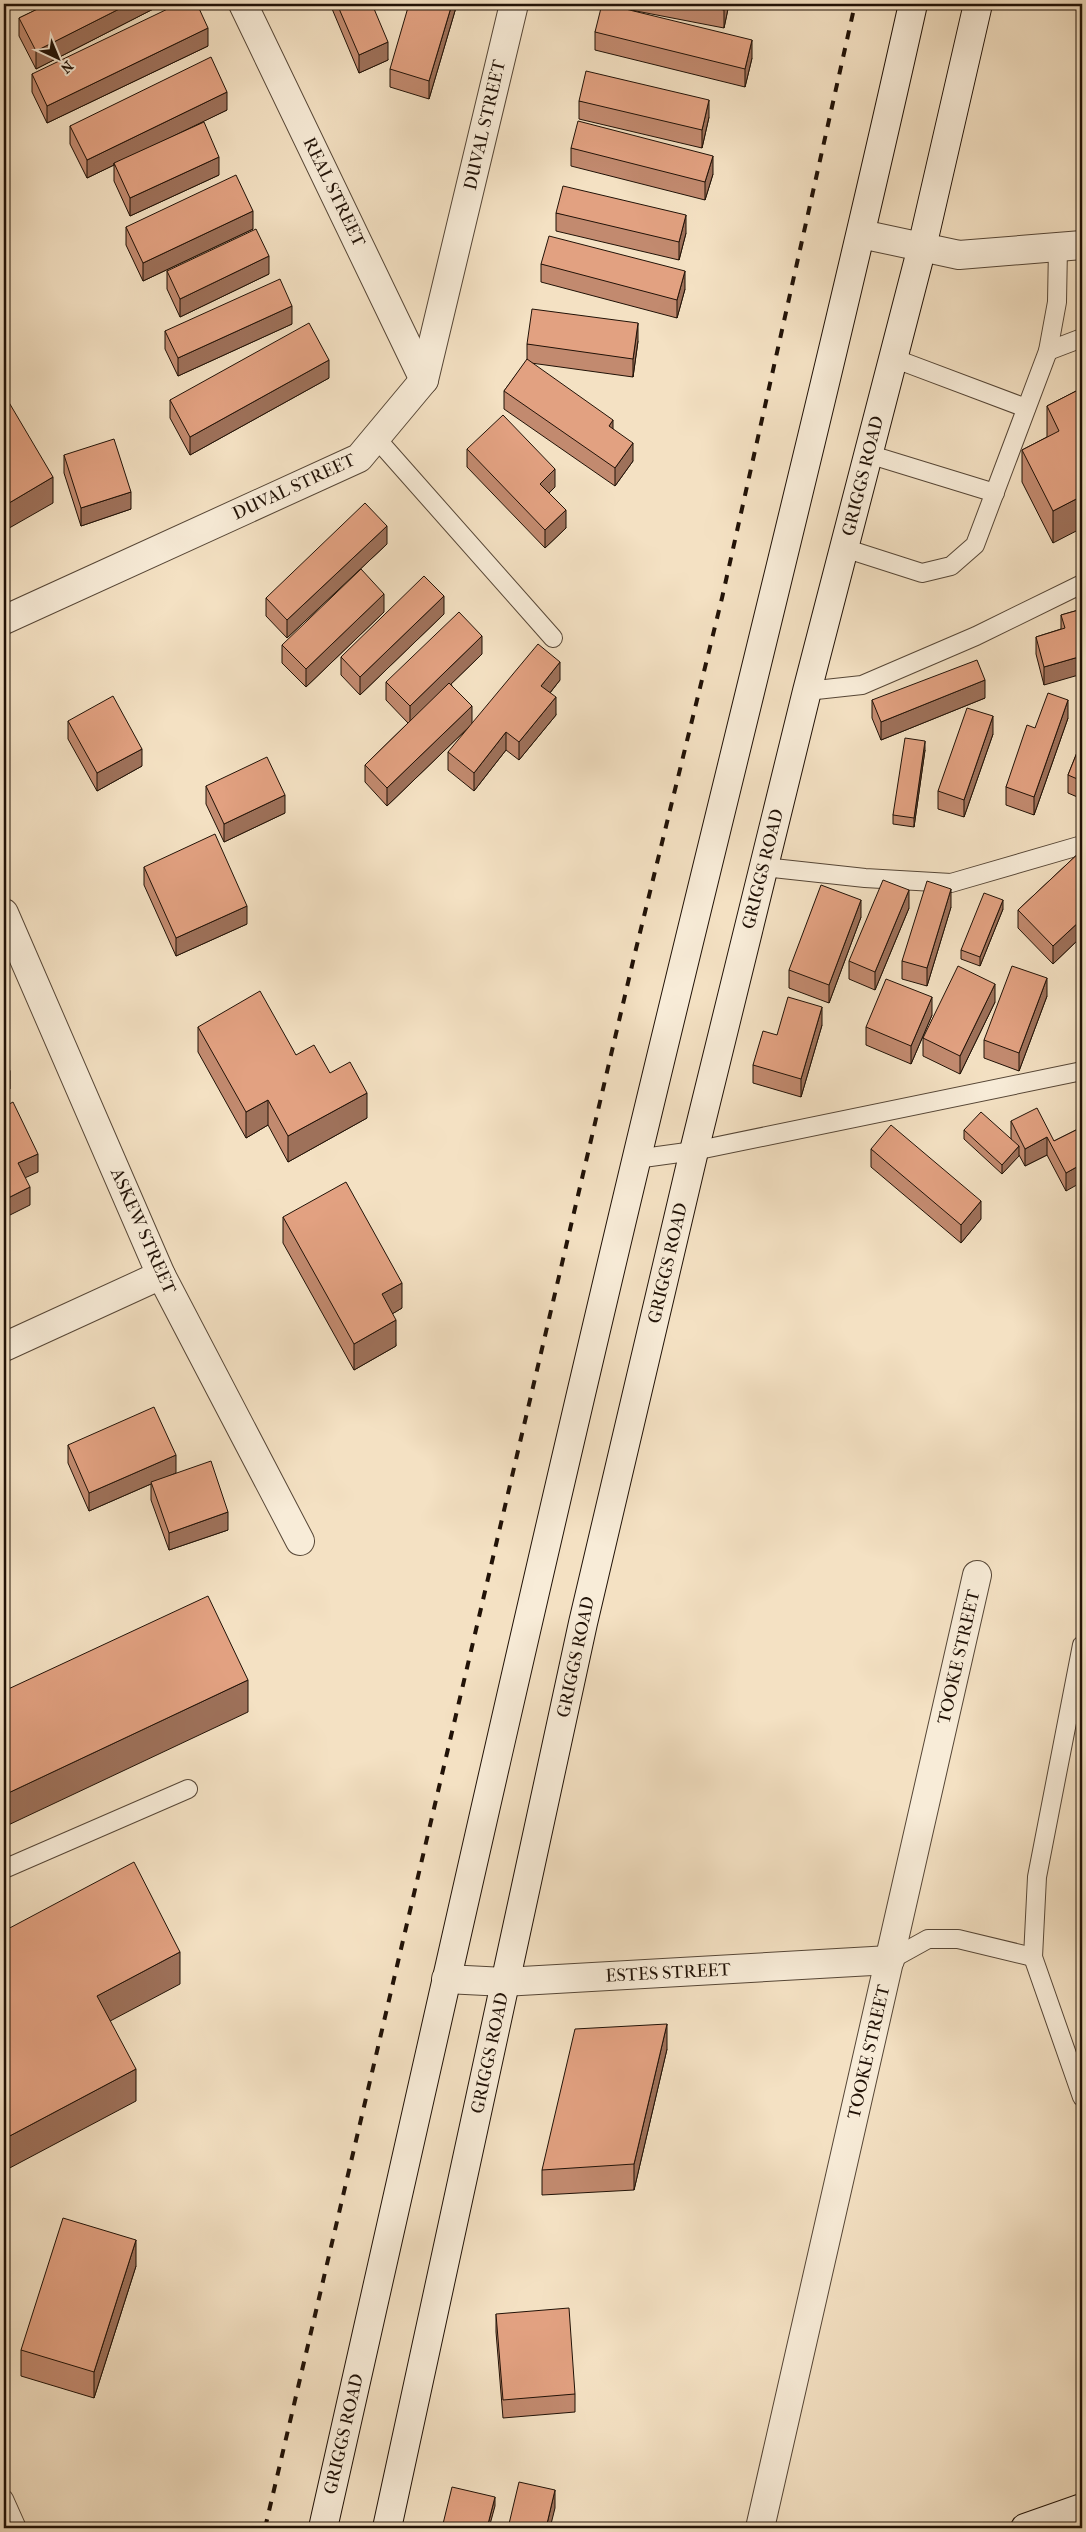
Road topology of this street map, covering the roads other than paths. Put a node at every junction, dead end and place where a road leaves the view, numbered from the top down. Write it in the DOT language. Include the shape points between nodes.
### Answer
graph roads {
  1 [pos="243,4"];
  2 [pos="514,4"];
  3 [pos="913,4"];
  4 [pos="978,4"];
  5 [pos="861,234"];
  6 [pos="1070,246"];
  7 [pos="922,247"];
  8 [pos="1082,338"];
  9 [pos="1048,351"];
  10 [pos="893,358"];
  11 [pos="424,380"];
  12 [pos="1026,408"];
  13 [pos="376,438"];
  14 [pos="868,454"];
  15 [pos="995,493"];
  16 [pos="844,548"];
  17 [pos="1082,584"];
  18 [pos="4,620"];
  19 [pos="552,638"];
  20 [pos="807,691"];
  21 [pos="1082,845"];
  22 [pos="764,867"];
  23 [pos="4,914"];
  24 [pos="1082,1071"];
  25 [pos="694,1151"];
  26 [pos="636,1159"];
  27 [pos="161,1275"];
  28 [pos="4,1347"];
  29 [pos="300,1541"];
  30 [pos="977,1575"];
  31 [pos="1082,1645"];
  32 [pos="188,1789"];
  33 [pos="4,1869"];
  34 [pos="1033,1957"];
  35 [pos="890,1960"];
  36 [pos="446,1979"];
  37 [pos="506,1982"];
  38 [pos="1082,2097"];
  39 [pos="4,2499"];
  40 [pos="1082,2508"];
  41 [pos="18,2528"];
  42 [pos="323,2528"];
  43 [pos="387,2528"];
  44 [pos="760,2528"];
  45 [pos="1025,2528"];
  1 -- 11 [label="main road, REAL STREET"];
  2 -- 11 [label="main road, DUVAL STREET"];
  3 -- 5 [label="main road, GRIGGS ROAD"];
  4 -- 7 [label="main road, GRIGGS ROAD"];
  5 -- 7 [label="main road"];
  5 -- 26 [label="main road, GRIGGS ROAD"];
  6 -- 7 [label="main road" via="959,255"];
  6 -- 9 [label="lane"];
  7 -- 10 [label="main road, GRIGGS ROAD"];
  8 -- 9 [label="lane"];
  9 -- 12 [label="lane"];
  10 -- 12 [label="lane"];
  10 -- 14 [label="main road, GRIGGS ROAD"];
  11 -- 13 [label="main road, DUVAL STREET"];
  12 -- 15 [label="lane"];
  13 -- 18 [label="main road, DUVAL STREET" via="359,458"];
  13 -- 19 [label="lane"];
  14 -- 15 [label="lane"];
  14 -- 16 [label="main road, GRIGGS ROAD"];
  15 -- 16 [label="lane" via="975,545 951,566 922,573"];
  16 -- 20 [label="main road, GRIGGS ROAD"];
  17 -- 20 [label="lane" via="976,636 862,685"];
  20 -- 22 [label="main road, GRIGGS ROAD"];
  21 -- 22 [label="lane" via="951,883"];
  22 -- 25 [label="main road, GRIGGS ROAD"];
  23 -- 27 [label="main road, ASKEW STREET"];
  24 -- 25 [label="lane"];
  25 -- 26 [label="lane"];
  25 -- 37 [label="main road, GRIGGS ROAD" via="583,1622"];
  26 -- 36 [label="main road, GRIGGS ROAD"];
  27 -- 28 [label="main road"];
  27 -- 29 [label="main road, ASKEW STREET"];
  30 -- 35 [label="main road, TOOKE STREET"];
  31 -- 34 [label="lane" via="1037,1877"];
  32 -- 33 [label="lane"];
  34 -- 35 [label="lane" via="958,1939 928,1939"];
  34 -- 38 [label="lane"];
  35 -- 37 [label="main road, ESTES STREET"];
  35 -- 44 [label="main road, TOOKE STREET"];
  36 -- 37 [label="main road, ESTES STREET"];
  36 -- 42 [label="main road, GRIGGS ROAD"];
  37 -- 43 [label="main road, GRIGGS ROAD"];
  39 -- 41 [label="lane"];
  40 -- 45 [label="main road"];
}
